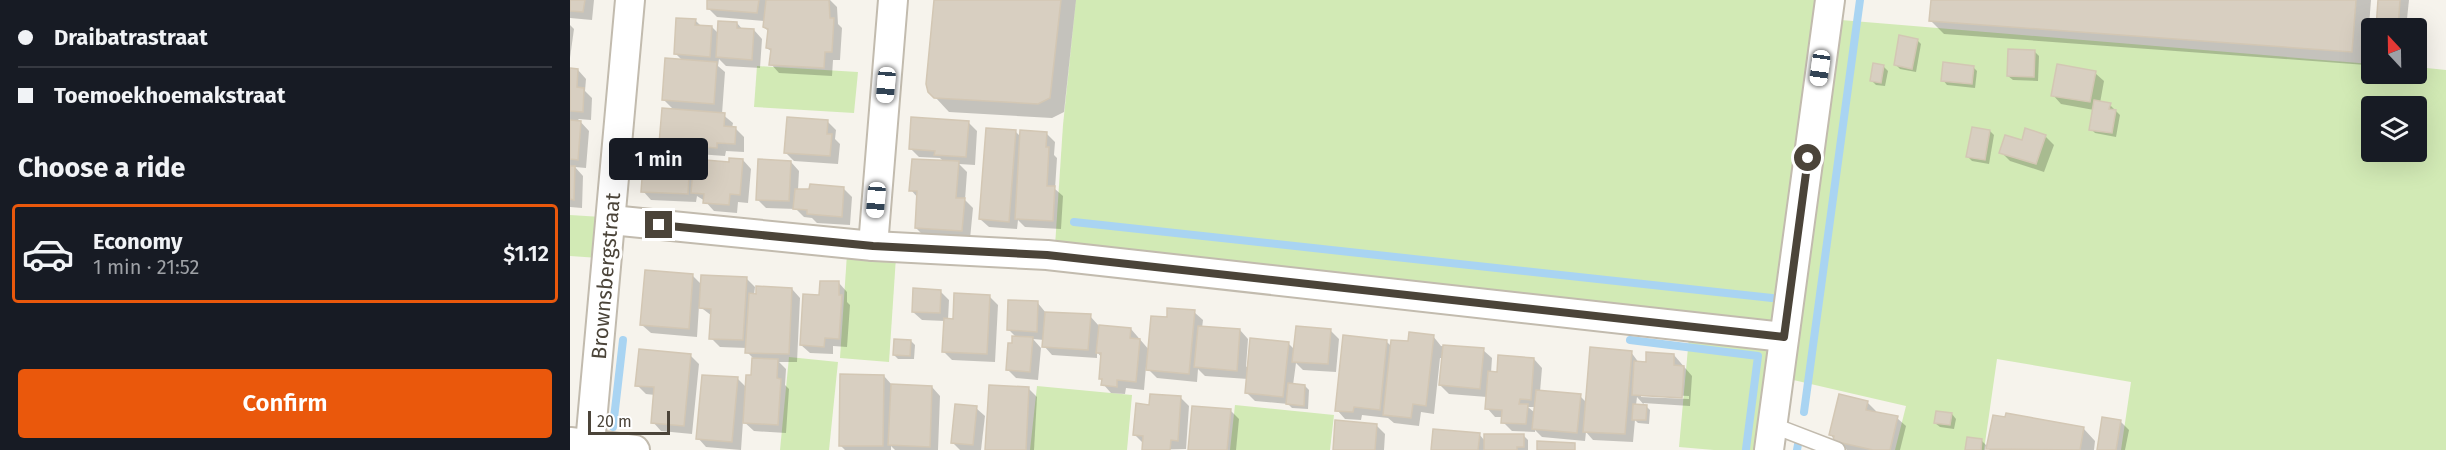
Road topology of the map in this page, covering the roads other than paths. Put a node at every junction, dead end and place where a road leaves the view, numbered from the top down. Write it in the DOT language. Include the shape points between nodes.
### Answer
graph roads {
  1 [pos="630,0"];
  2 [pos="893,0"];
  3 [pos="1830,0"];
  4 [pos="611,220"];
  5 [pos="873,246"];
  6 [pos="1784,337"];
  7 [pos="1771,438"];
  8 [pos="580,443"];
  9 [pos="635,450"];
  10 [pos="1837,450"];
  1 -- 4 [label="street, Brownsbergstraat"];
  2 -- 5 [label="street"];
  3 -- 6 [label="street"];
  4 -- 5 [label="street"];
  4 -- 8 [label="street, Brownsbergstraat"];
  5 -- 6 [label="street" via="1047,255"];
  6 -- 7 [label="street"];
  7 -- 10 [label="lane"];
  8 -- 9 [label="street"];
}
